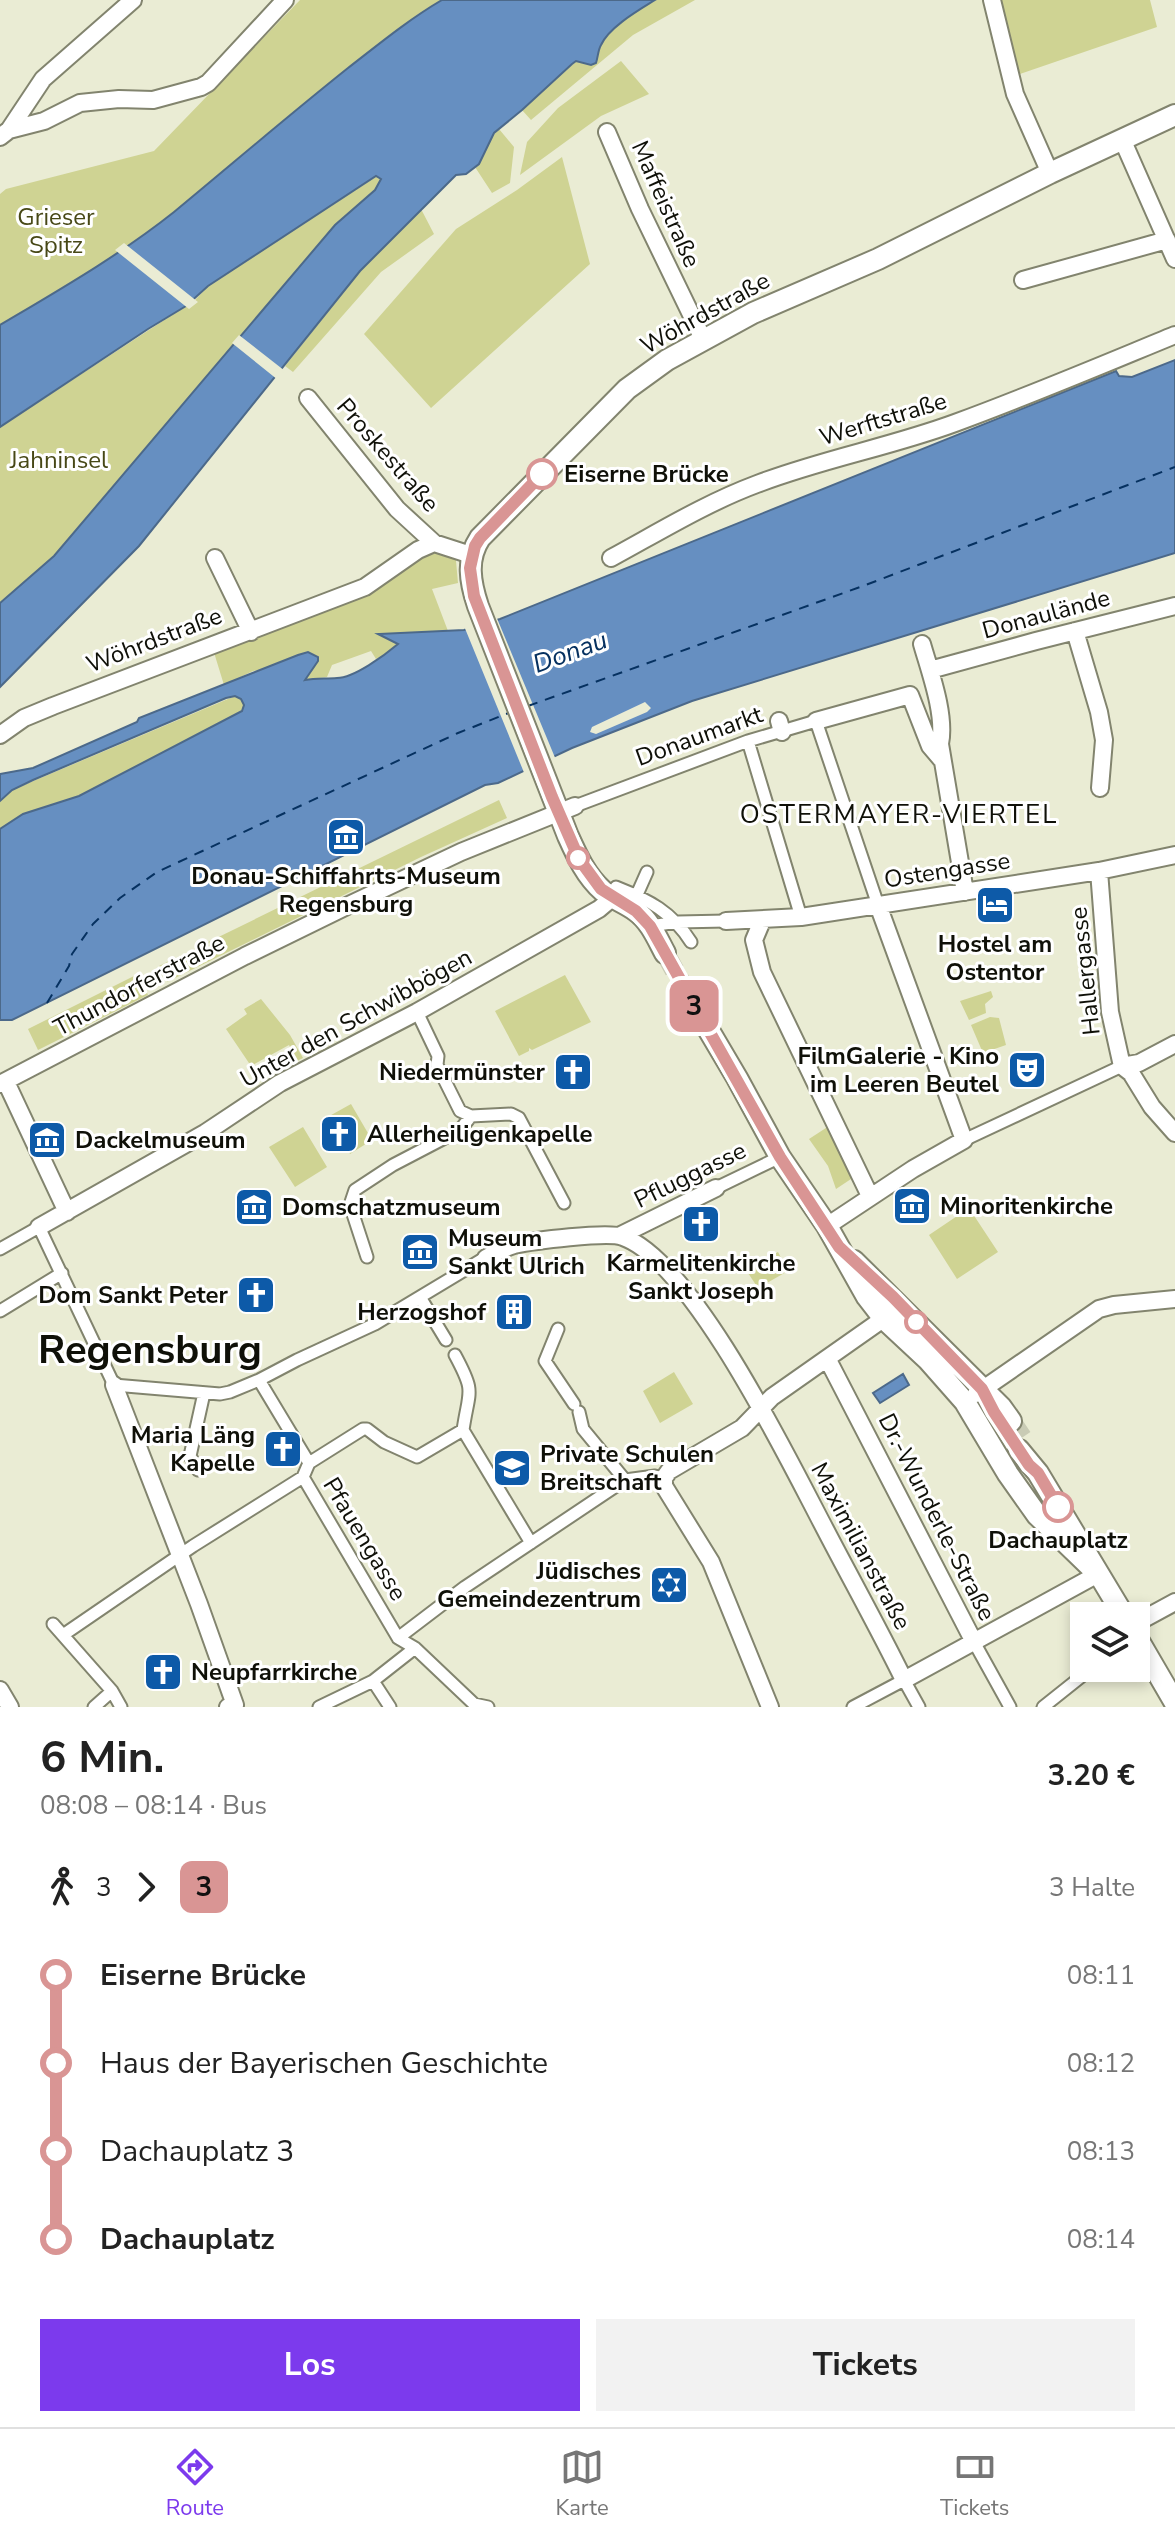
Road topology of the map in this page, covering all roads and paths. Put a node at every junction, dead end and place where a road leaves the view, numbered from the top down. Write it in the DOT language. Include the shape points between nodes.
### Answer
graph roads {
  1 [pos="133,0"];
  2 [pos="285,0"];
  3 [pos="992,0"];
  4 [pos="1175,115"];
  5 [pos="607,132"];
  6 [pos="4,134"];
  7 [pos="1122,139"];
  8 [pos="1050,173"];
  9 [pos="1167,240"];
  10 [pos="1175,259"];
  11 [pos="1023,280"];
  12 [pos="1175,335"];
  13 [pos="703,339"];
  14 [pos="308,398"];
  15 [pos="434,543"];
  16 [pos="471,555"];
  17 [pos="215,558"];
  18 [pos="611,558"];
  19 [pos="1175,606"];
  20 [pos="1075,631"];
  21 [pos="251,632"];
  22 [pos="922,644"];
  23 [pos="930,670"];
  24 [pos="816,721"];
  25 [pos="0,735"];
  26 [pos="748,741"];
  27 [pos="942,760"];
  28 [pos="1100,788"];
  29 [pos="567,809"];
  30 [pos="1175,855"];
  31 [pos="1099,871"];
  32 [pos="647,872"];
  33 [pos="614,892"];
  34 [pos="965,892"];
  35 [pos="635,897"];
  36 [pos="878,905"];
  37 [pos="801,917"];
  38 [pos="726,921"];
  39 [pos="762,921"];
  40 [pos="678,922"];
  41 [pos="650,926"];
  42 [pos="691,942"];
  43 [pos="665,953"];
  44 [pos="688,995"];
  45 [pos="417,1012"];
  46 [pos="1175,1044"];
  47 [pos="1122,1066"];
  48 [pos="3,1083"];
  49 [pos="471,1116"];
  50 [pos="1173,1125"];
  51 [pos="964,1140"];
  52 [pos="780,1157"];
  53 [pos="716,1188"];
  54 [pos="870,1196"];
  55 [pos="564,1203"];
  56 [pos="67,1212"];
  57 [pos="827,1226"];
  58 [pos="39,1227"];
  59 [pos="621,1235"];
  60 [pos="0,1249"];
  61 [pos="367,1257"];
  62 [pos="485,1258"];
  63 [pos="62,1273"];
  64 [pos="1175,1299"];
  65 [pos="416,1300"];
  66 [pos="0,1311"];
  67 [pos="893,1313"];
  68 [pos="558,1329"];
  69 [pos="446,1340"];
  70 [pos="455,1355"];
  71 [pos="828,1360"];
  72 [pos="259,1380"];
  73 [pos="114,1385"];
  74 [pos="982,1389"];
  75 [pos="204,1393"];
  76 [pos="965,1402"];
  77 [pos="761,1407"];
  78 [pos="1007,1423"];
  79 [pos="463,1430"];
  80 [pos="1030,1459"];
  81 [pos="309,1463"];
  82 [pos="198,1470"];
  83 [pos="1008,1474"];
  84 [pos="303,1477"];
  85 [pos="664,1478"];
  86 [pos="625,1480"];
  87 [pos="531,1543"];
  88 [pos="184,1549"];
  89 [pos="1098,1574"];
  90 [pos="1115,1602"];
  91 [pos="1175,1602"];
  92 [pos="1150,1616"];
  93 [pos="53,1624"];
  94 [pos="63,1635"];
  95 [pos="398,1638"];
  96 [pos="974,1642"];
  97 [pos="415,1648"];
  98 [pos="1150,1660"];
  99 [pos="904,1680"];
  100 [pos="373,1681"];
  101 [pos="1074,1682"];
  102 [pos="0,1690"];
  103 [pos="112,1691"];
  104 [pos="1175,1703"];
  105 [pos="233,1706"];
  106 [pos="10,1707"];
  107 [pos="94,1707"];
  108 [pos="121,1707"];
  109 [pos="319,1707"];
  110 [pos="390,1707"];
  111 [pos="488,1707"];
  112 [pos="770,1707"];
  113 [pos="853,1707"];
  114 [pos="919,1707"];
  115 [pos="1010,1707"];
  116 [pos="1043,1707"];
  1 -- 6 [label="street" via="43,79"];
  2 -- 6 [label="street" via="201,87 153,100 80,103"];
  3 -- 8 [label="street" via="1015,94"];
  4 -- 7 [label="street, Wöhrdstraße"];
  5 -- 13 [label="street, Maffeistraße"];
  7 -- 8 [label="street, Wöhrdstraße"];
  7 -- 9 [label="street"];
  8 -- 13 [label="street, Wöhrdstraße"];
  9 -- 10 [label="street"];
  9 -- 11 [label="street"];
  12 -- 18 [label="street, Werftstraße" via="954,423 758,484"];
  13 -- 16 [label="street, Wöhrdstraße" via="627,389 480,538"];
  14 -- 15 [label="street, Proskestraße" via="397,509"];
  15 -- 16 [label="street"];
  15 -- 21 [label="street, Wöhrdstraße" via="365,587"];
  16 -- 29 [label="street" via="471,580 481,614 544,774"];
  17 -- 21 [label="street"];
  19 -- 20 [label="street, Donaulände"];
  20 -- 23 [label="street, Donaulände"];
  20 -- 28 [label="street" via="1104,740"];
  21 -- 25 [label="street, Wöhrdstraße" via="53,706"];
  22 -- 23 [label="street"];
  23 -- 27 [label="street"];
  24 -- 26 [label="street, Donaumarkt" via="780,726"];
  24 -- 27 [label="street, Donaumarkt" via="910,695 930,746"];
  24 -- 36 [label="street"];
  26 -- 29 [label="street, Donaumarkt" via="635,790"];
  26 -- 37 [label="street"];
  27 -- 34 [label="street"];
  29 -- 33 [label="street" via="583,866 601,889"];
  29 -- 48 [label="street, Thundorferstraße" via="339,910"];
  30 -- 31 [label="street, Ostengasse"];
  31 -- 34 [label="street, Ostengasse"];
  31 -- 47 [label="street, Hallergasse" via="1110,1012"];
  32 -- 35 [label="street"];
  33 -- 35 [label="street"];
  33 -- 41 [label="street"];
  33 -- 45 [label="street, Unter den Schwibbögen" via="599,909"];
  34 -- 36 [label="street, Ostengasse"];
  35 -- 40 [label="street"];
  36 -- 37 [label="street, Ostengasse"];
  36 -- 51 [label="street"];
  37 -- 39 [label="street, Ostengasse"];
  38 -- 39 [label="street, Ostengasse"];
  38 -- 40 [label="street"];
  39 -- 54 [label="street" via="754,940 762,972"];
  40 -- 41 [label="street"];
  40 -- 42 [label="street"];
  41 -- 43 [label="street"];
  44 -- 52 [label="street"];
  45 -- 49 [label="street" via="460,1111"];
  45 -- 56 [label="street, Unter den Schwibbögen" via="280,1083"];
  46 -- 47 [label="street"];
  47 -- 50 [label="street" via="1152,1107"];
  47 -- 51 [label="street"];
  48 -- 56 [label="street"];
  49 -- 55 [label="street" via="519,1118"];
  49 -- 61 [label="street" via="460,1130 355,1190 350,1205"];
  51 -- 54 [label="street"];
  52 -- 53 [label="street, Pfluggasse"];
  52 -- 57 [label="street"];
  53 -- 59 [label="street, Pfluggasse"];
  54 -- 57 [label="street"];
  56 -- 58 [label="street, Unter den Schwibbögen"];
  57 -- 67 [label="street" via="867,1297"];
  58 -- 60 [label="street"];
  58 -- 63 [label="street"];
  59 -- 62 [label="street" via="525,1243"];
  59 -- 77 [label="street, Maximilianstraße" via="663,1266 688,1296"];
  62 -- 65 [label="street"];
  63 -- 66 [label="street"];
  63 -- 73 [label="street"];
  64 -- 74 [label="street" via="1099,1309"];
  65 -- 69 [label="street"];
  65 -- 72 [label="street"];
  67 -- 71 [label="street"];
  67 -- 74 [label="street"];
  67 -- 76 [label="street"];
  68 -- 86 [label="street" via="545,1361 577,1408 583,1429"];
  70 -- 79 [label="street" via="471,1394"];
  71 -- 77 [label="street"];
  71 -- 96 [label="street, Dr.-Wunderle-Straße"];
  72 -- 75 [label="street" via="230,1392"];
  72 -- 81 [label="street, Pfauengasse"];
  73 -- 75 [label="street"];
  73 -- 88 [label="street"];
  74 -- 76 [label="street"];
  74 -- 78 [label="street"];
  75 -- 82 [label="street" via="190,1456"];
  76 -- 83 [label="street"];
  77 -- 85 [label="street" via="742,1428"];
  77 -- 99 [label="street, Maximilianstraße"];
  79 -- 81 [label="street" via="417,1457 363,1429"];
  79 -- 87 [label="street"];
  80 -- 83 [label="street"];
  80 -- 89 [label="street"];
  81 -- 84 [label="street, Pfauengasse"];
  83 -- 89 [label="street" via="1044,1523"];
  84 -- 88 [label="street"];
  84 -- 95 [label="street, Pfauengasse"];
  85 -- 86 [label="street"];
  85 -- 112 [label="street" via="711,1562"];
  86 -- 87 [label="street"];
  87 -- 95 [label="street"];
  88 -- 94 [label="street"];
  88 -- 105 [label="street"];
  89 -- 90 [label="street"];
  89 -- 96 [label="street"];
  91 -- 92 [label="street"];
  93 -- 94 [label="street"];
  94 -- 103 [label="street"];
  95 -- 97 [label="street"];
  96 -- 99 [label="street"];
  96 -- 115 [label="street"];
  97 -- 100 [label="street"];
  97 -- 111 [label="street" via="474,1704"];
  98 -- 104 [label="street"];
  99 -- 113 [label="street"];
  99 -- 114 [label="street, Maximilianstraße"];
  100 -- 109 [label="street"];
  100 -- 110 [label="street"];
  101 -- 116 [label="street"];
  102 -- 106 [label="street"];
  103 -- 107 [label="street"];
  103 -- 108 [label="street"];
}
